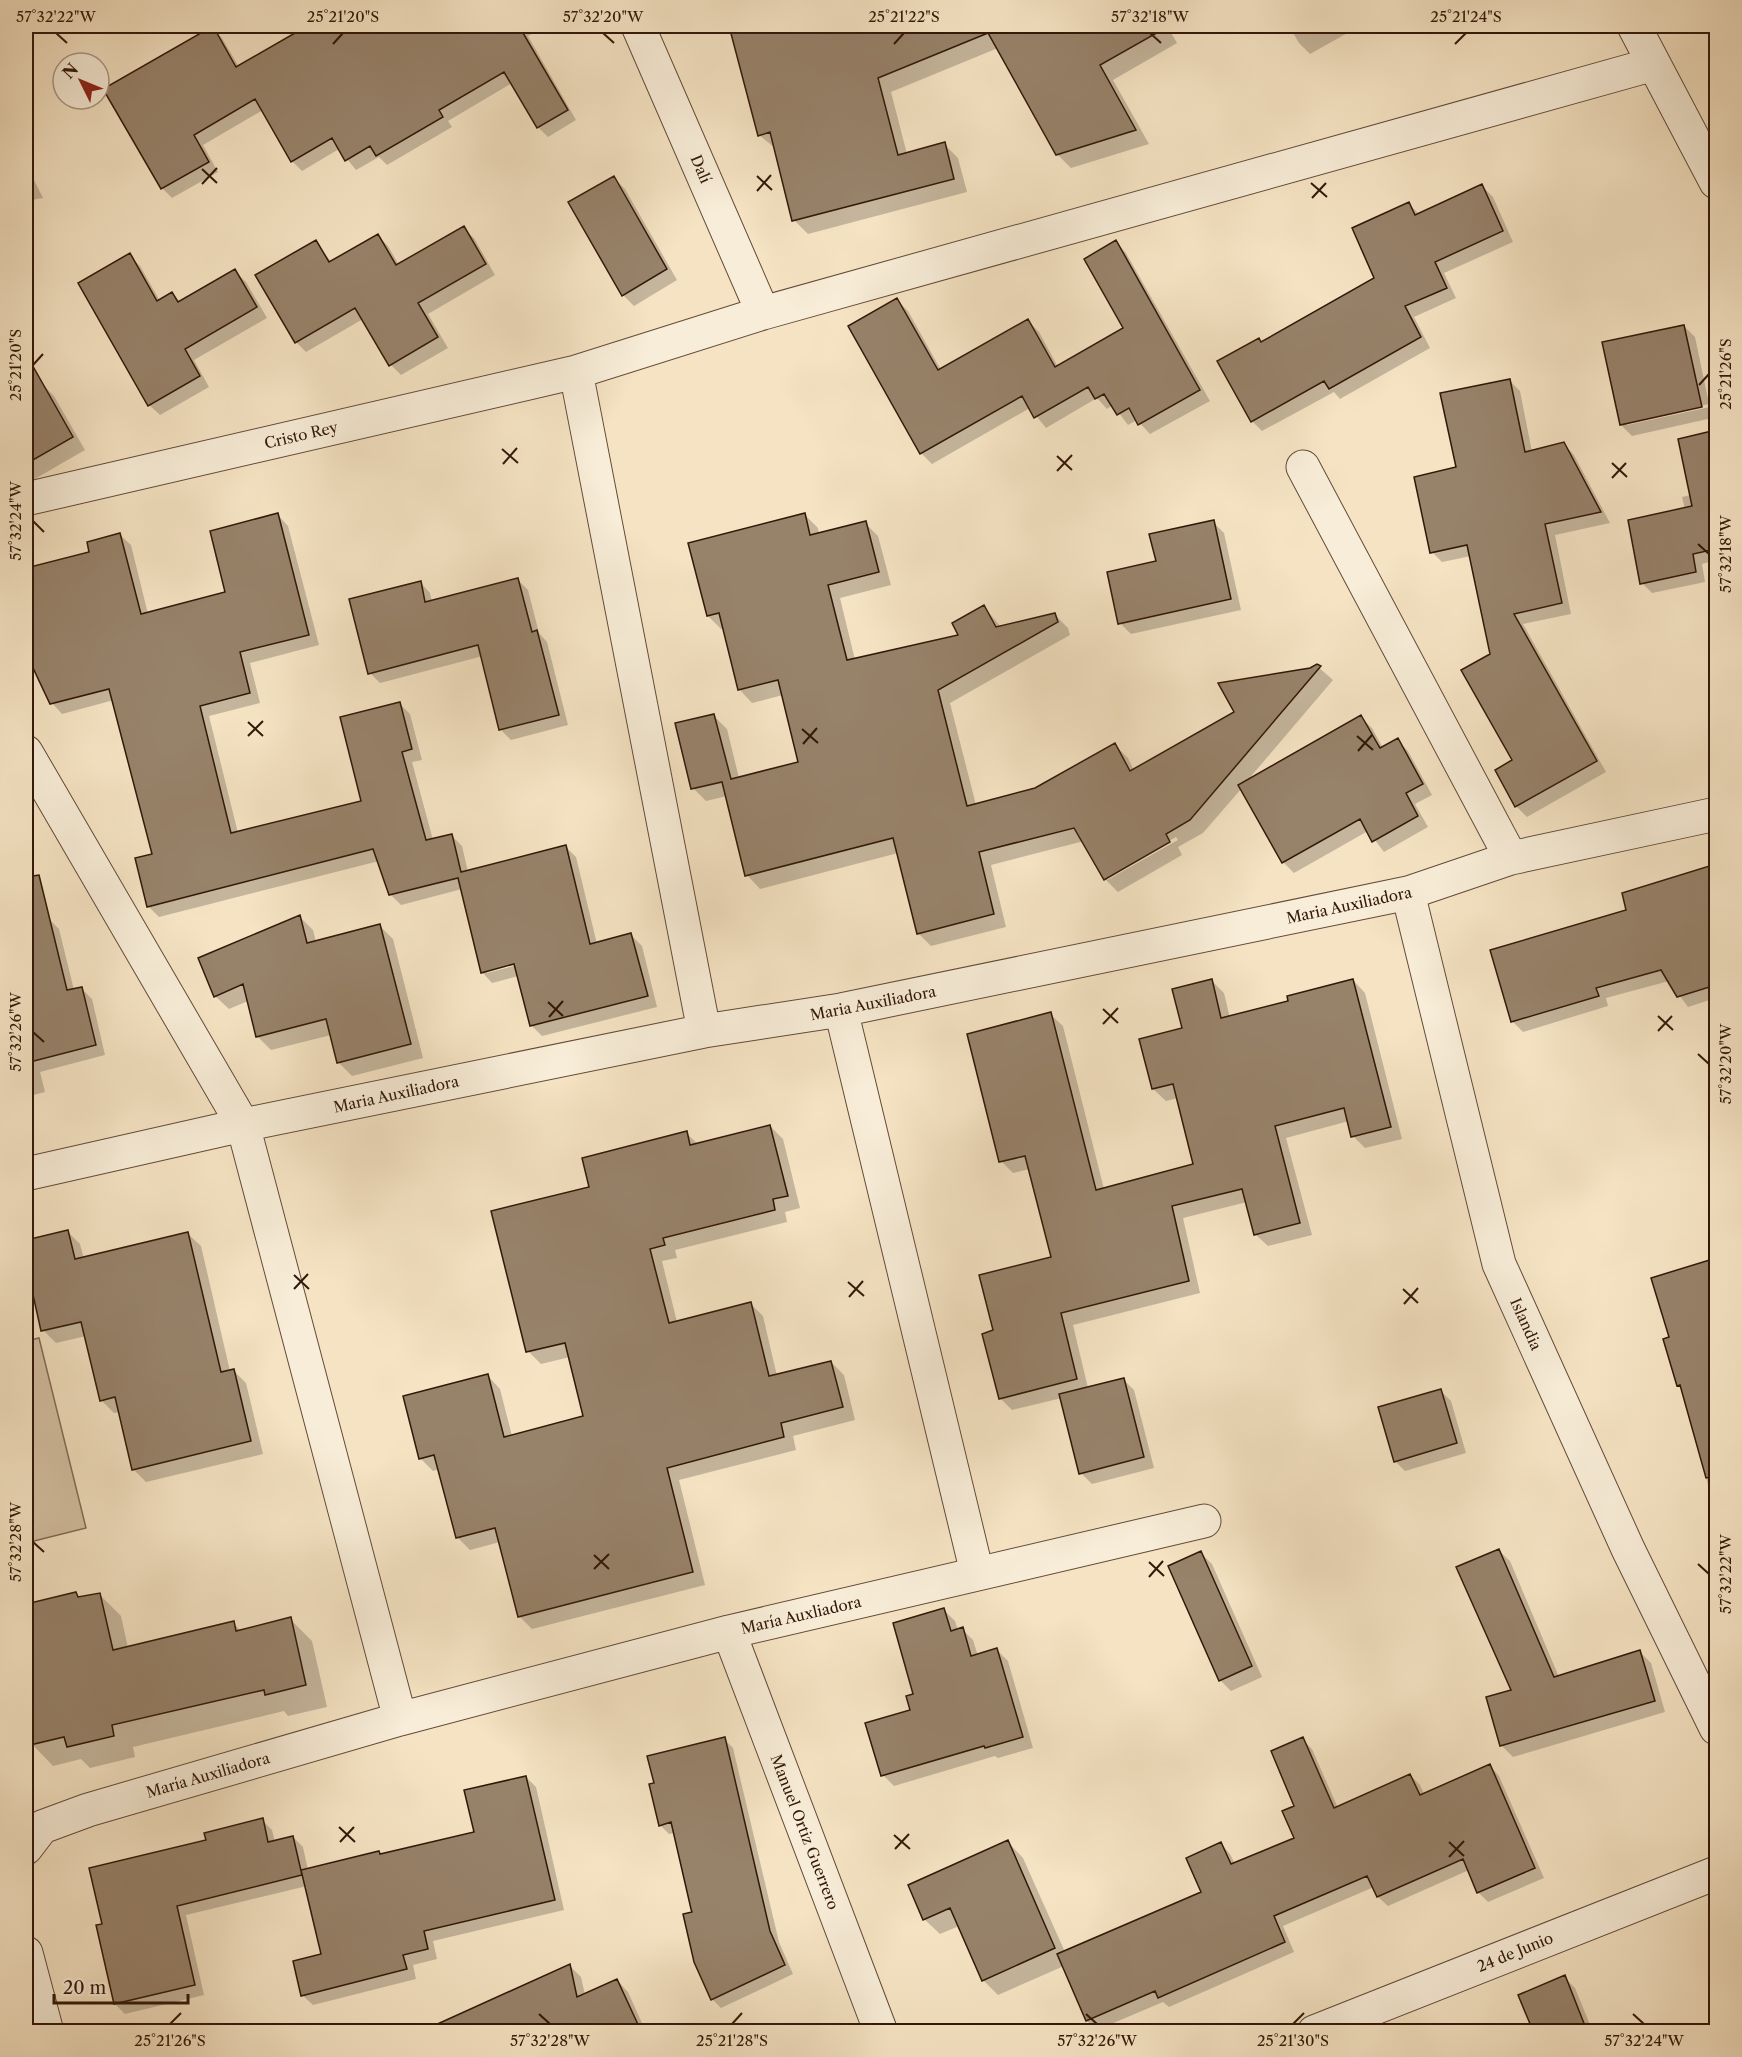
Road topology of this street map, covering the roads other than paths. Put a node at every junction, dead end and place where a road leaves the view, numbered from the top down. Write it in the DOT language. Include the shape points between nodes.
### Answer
graph roads {
  1 [pos="638,26"];
  2 [pos="1634,26"];
  3 [pos="1654,64"];
  4 [pos="1716,182"];
  5 [pos="763,313"];
  6 [pos="576,372"];
  7 [pos="1303,467"];
  8 [pos="26,499"];
  9 [pos="26,752"];
  10 [pos="1716,814"];
  11 [pos="1511,858"];
  12 [pos="1408,893"];
  13 [pos="841,1010"];
  14 [pos="704,1031"];
  15 [pos="243,1125"];
  16 [pos="26,1174"];
  17 [pos="1204,1521"];
  18 [pos="977,1573"];
  19 [pos="729,1632"];
  20 [pos="400,1719"];
  21 [pos="1716,1728"];
  22 [pos="26,1848"];
  23 [pos="1716,1873"];
  24 [pos="26,1953"];
  25 [pos="47,2031"];
  26 [pos="882,2031"];
  27 [pos="1314,2031"];
  1 -- 5 [label="street, Dalí"];
  2 -- 3 [label="street"];
  3 -- 4 [label="street"];
  3 -- 5 [label="street, Cristo Rey"];
  5 -- 6 [label="street, Cristo Rey"];
  6 -- 8 [label="street, Cristo Rey"];
  6 -- 14 [label="street"];
  7 -- 11 [label="street"];
  9 -- 15 [label="street"];
  10 -- 11 [label="street, Maria Auxiliadora"];
  11 -- 12 [label="street, Maria Auxiliadora"];
  12 -- 13 [label="street, Maria Auxiliadora"];
  12 -- 21 [label="street, Islandia" via="1499,1264 1628,1549"];
  13 -- 14 [label="street, Maria Auxiliadora"];
  13 -- 18 [label="street"];
  14 -- 15 [label="street, Maria Auxiliadora"];
  15 -- 16 [label="street, Maria Auxiliadora"];
  15 -- 20 [label="street"];
  17 -- 18 [label="street, María Auxliadora"];
  18 -- 19 [label="street, María Auxliadora"];
  19 -- 20 [label="street, María Auxliadora"];
  19 -- 26 [label="street, Manuel Ortiz Guerrero"];
  20 -- 22 [label="street, María Auxiliadora" via="88,1810 42,1827"];
  23 -- 27 [label="street, 24 de Junio"];
  24 -- 25 [label="street"];
}
